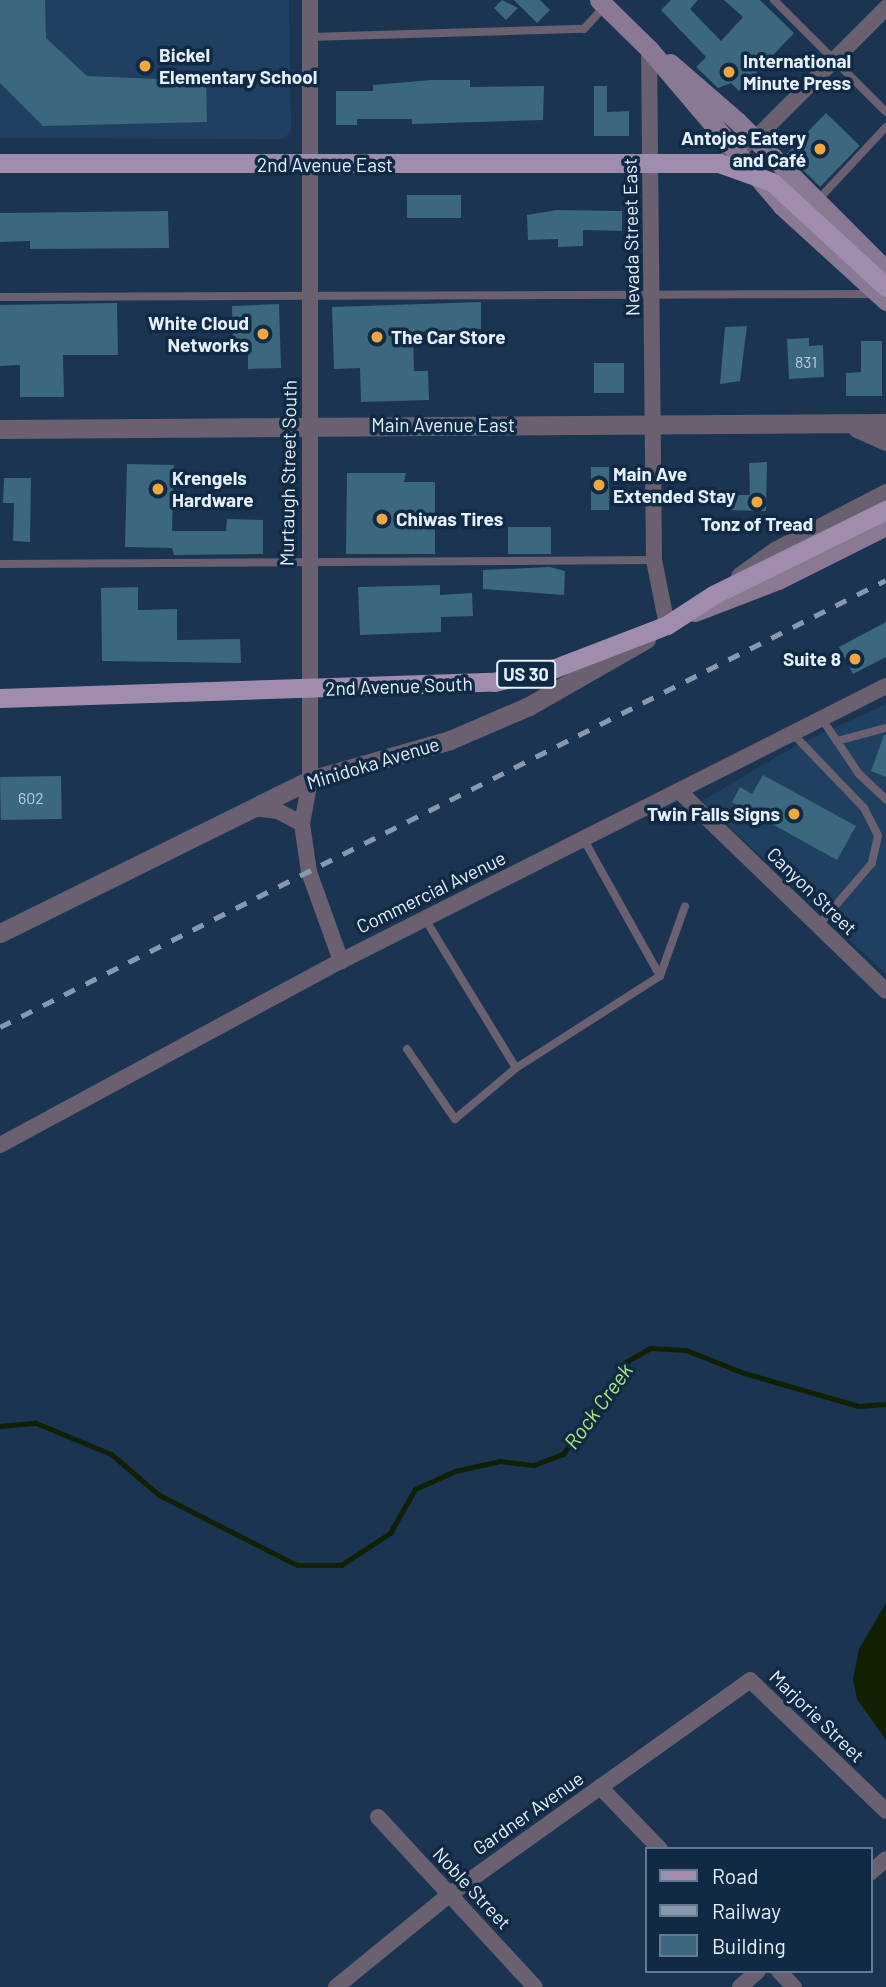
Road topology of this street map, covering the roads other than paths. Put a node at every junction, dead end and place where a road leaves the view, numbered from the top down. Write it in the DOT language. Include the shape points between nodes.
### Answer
graph roads {
  1 [pos="310,0"];
  2 [pos="774,0"];
  3 [pos="602,3"];
  4 [pos="886,8"];
  5 [pos="309,37"];
  6 [pos="649,50"];
  7 [pos="834,60"];
  8 [pos="886,112"];
  9 [pos="886,127"];
  10 [pos="754,139"];
  11 [pos="727,158"];
  12 [pos="0,163"];
  13 [pos="650,164"];
  14 [pos="307,166"];
  15 [pos="817,201"];
  16 [pos="886,270"];
  17 [pos="654,293"];
  18 [pos="882,294"];
  19 [pos="0,297"];
  20 [pos="309,297"];
  21 [pos="839,423"];
  22 [pos="886,423"];
  23 [pos="655,424"];
  24 [pos="310,426"];
  25 [pos="0,429"];
  26 [pos="886,441"];
  27 [pos="886,493"];
  28 [pos="886,510"];
  29 [pos="886,526"];
  30 [pos="654,561"];
  31 [pos="0,564"];
  32 [pos="307,566"];
  33 [pos="713,595"];
  34 [pos="674,622"];
  35 [pos="886,686"];
  36 [pos="310,690"];
  37 [pos="0,698"];
  38 [pos="822,719"];
  39 [pos="886,728"];
  40 [pos="793,734"];
  41 [pos="837,741"];
  42 [pos="310,780"];
  43 [pos="680,792"];
  44 [pos="886,799"];
  45 [pos="253,808"];
  46 [pos="302,824"];
  47 [pos="584,840"];
  48 [pos="685,906"];
  49 [pos="425,919"];
  50 [pos="818,926"];
  51 [pos="0,933"];
  52 [pos="341,961"];
  53 [pos="660,976"];
  54 [pos="886,991"];
  55 [pos="407,1049"];
  56 [pos="516,1068"];
  57 [pos="0,1145"];
  58 [pos="750,1680"];
  59 [pos="600,1787"];
  60 [pos="886,1811"];
  61 [pos="378,1817"];
  62 [pos="658,1847"];
  63 [pos="886,1859"];
  64 [pos="872,1871"];
  65 [pos="449,1895"];
  66 [pos="756,1973"];
  67 [pos="781,1973"];
  68 [pos="336,1987"];
  69 [pos="535,1987"];
  70 [pos="740,1987"];
  71 [pos="794,1987"];
  1 -- 5 [label="street, Murtaugh Street South"];
  2 -- 7 [label="lane"];
  3 -- 5 [label="lane" via="584,29"];
  3 -- 6 [label="main road"];
  4 -- 7 [label="street"];
  5 -- 14 [label="street, Murtaugh Street South"];
  6 -- 10 [label="main road" via="693,79"];
  6 -- 11 [label="main road"];
  6 -- 13 [label="street, Nevada Street East"];
  7 -- 8 [label="lane"];
  7 -- 10 [label="street"];
  9 -- 15 [label="lane"];
  10 -- 11 [label="street"];
  10 -- 15 [label="main road"];
  11 -- 13 [label="main road, 2nd Avenue East"];
  11 -- 18 [label="main road, 2nd Avenue East" via="793,199"];
  12 -- 14 [label="main road, 2nd Avenue East"];
  13 -- 14 [label="main road, 2nd Avenue East"];
  13 -- 17 [label="street, Nevada Street East"];
  14 -- 20 [label="street, Murtaugh Street South"];
  15 -- 16 [label="main road"];
  17 -- 18 [label="lane"];
  17 -- 20 [label="lane"];
  17 -- 23 [label="street, Nevada Street East"];
  19 -- 20 [label="lane"];
  20 -- 24 [label="street, Murtaugh Street South"];
  21 -- 22 [label="street, Main Avenue East"];
  21 -- 23 [label="street, Main Avenue East"];
  21 -- 26 [label="street"];
  23 -- 24 [label="street, Main Avenue East"];
  23 -- 30 [label="street, Nevada Street East"];
  24 -- 25 [label="street, Main Avenue East"];
  24 -- 32 [label="street, Murtaugh Street South"];
  27 -- 33 [label="street" via="775,551"];
  28 -- 33 [label="main road, 2nd Avenue South / US 30"];
  29 -- 34 [label="main road" via="778,580"];
  30 -- 32 [label="lane"];
  30 -- 34 [label="street, Nevada Street East"];
  31 -- 32 [label="lane"];
  32 -- 36 [label="street, Murtaugh Street South"];
  33 -- 34 [label="main road, 2nd Avenue South / US 30"];
  34 -- 36 [label="main road, 2nd Avenue South / US 30" via="555,668 494,682"];
  34 -- 42 [label="street, Minidoka Avenue" via="595,671 483,727"];
  35 -- 38 [label="street, Commercial Avenue"];
  36 -- 37 [label="main road, 2nd Avenue South / US 30"];
  36 -- 42 [label="street, Murtaugh Street South"];
  38 -- 40 [label="street, Commercial Avenue"];
  38 -- 41 [label="lane"];
  39 -- 41 [label="lane"];
  40 -- 43 [label="street, Commercial Avenue"];
  40 -- 50 [label="lane" via="864,808 878,836 872,863"];
  41 -- 44 [label="lane" via="859,774"];
  42 -- 45 [label="street, Minidoka Avenue"];
  42 -- 46 [label="street, Murtaugh Street South"];
  43 -- 47 [label="street, Commercial Avenue"];
  43 -- 50 [label="street, Canyon Street"];
  45 -- 46 [label="street" via="278,811"];
  45 -- 51 [label="street, Minidoka Avenue"];
  46 -- 52 [label="street, Murtaugh Street South" via="309,872"];
  47 -- 49 [label="street, Commercial Avenue"];
  47 -- 53 [label="lane"];
  48 -- 53 [label="lane"];
  49 -- 52 [label="street, Commercial Avenue"];
  49 -- 56 [label="lane"];
  50 -- 54 [label="street, Canyon Street"];
  52 -- 57 [label="street, Commercial Avenue"];
  53 -- 56 [label="lane"];
  55 -- 56 [label="lane" via="455,1119"];
  58 -- 59 [label="street, Gardner Avenue"];
  58 -- 60 [label="street, Marjorie Street"];
  59 -- 62 [label="street"];
  59 -- 65 [label="street, Gardner Avenue"];
  61 -- 65 [label="street, Noble Street"];
  63 -- 64 [label="street"];
  65 -- 68 [label="street, Gardner Avenue"];
  65 -- 69 [label="street, Noble Street"];
  66 -- 70 [label="street"];
  67 -- 71 [label="street"];
}
